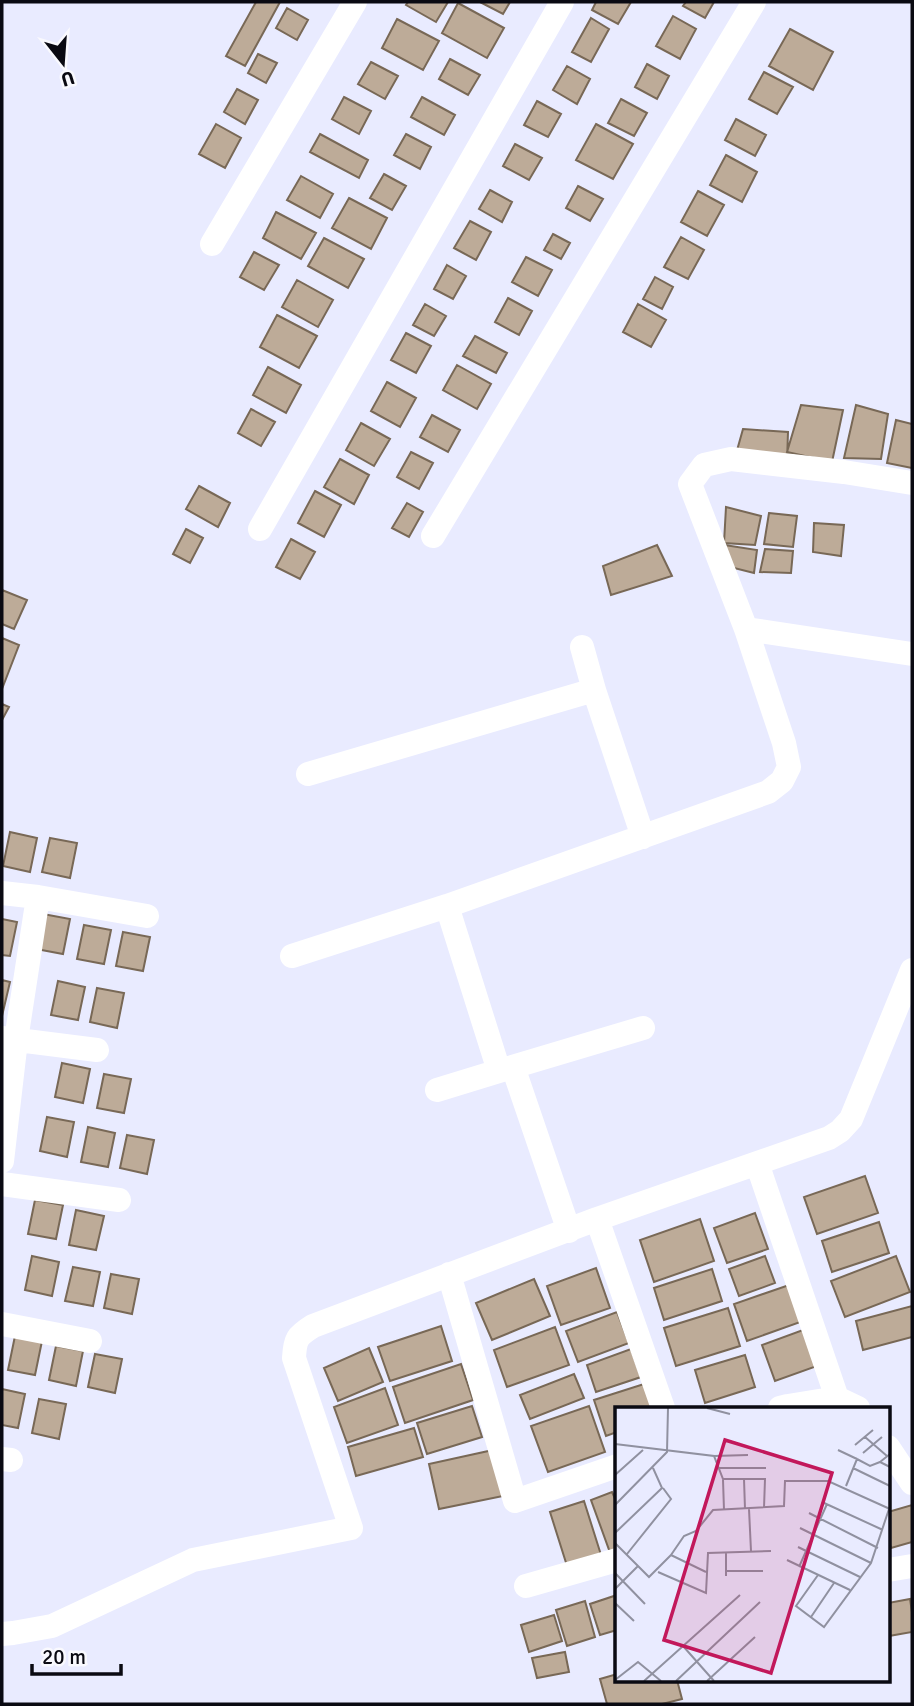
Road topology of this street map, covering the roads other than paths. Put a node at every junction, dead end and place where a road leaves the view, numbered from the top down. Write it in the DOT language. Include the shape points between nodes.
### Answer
graph roads {
  1 [pos="355,2"];
  2 [pos="562,2"];
  3 [pos="754,2"];
  4 [pos="212,244"];
  5 [pos="912,483"];
  6 [pos="260,529"];
  7 [pos="433,536"];
  8 [pos="746,629"];
  9 [pos="582,647"];
  10 [pos="912,654"];
  11 [pos="594,690"];
  12 [pos="308,774"];
  13 [pos="643,837"];
  14 [pos="2,893"];
  15 [pos="38,897"];
  16 [pos="447,906"];
  17 [pos="147,916"];
  18 [pos="292,956"];
  19 [pos="912,970"];
  20 [pos="643,1028"];
  21 [pos="9,1039"];
  22 [pos="97,1050"];
  23 [pos="506,1069"];
  24 [pos="437,1090"];
  25 [pos="2,1161"];
  26 [pos="757,1163"];
  27 [pos="2,1184"];
  28 [pos="119,1200"];
  29 [pos="597,1219"];
  30 [pos="569,1231"];
  31 [pos="449,1275"];
  32 [pos="2,1324"];
  33 [pos="90,1341"];
  34 [pos="848,1403"];
  35 [pos="662,1407"];
  36 [pos="785,1407"];
  37 [pos="890,1451"];
  38 [pos="615,1467"];
  39 [pos="903,1480"];
  40 [pos="615,1561"];
  41 [pos="912,1566"];
  42 [pos="890,1570"];
  43 [pos="526,1586"];
  44 [pos="2,1634"];
  1 -- 4 [label="street"];
  2 -- 6 [label="street"];
  3 -- 7 [label="street"];
  5 -- 8 [label="street" via="731,458 704,465 690,484"];
  8 -- 10 [label="street"];
  8 -- 13 [label="street" via="789,767 782,781 768,792"];
  9 -- 11 [label="street"];
  11 -- 12 [label="street"];
  11 -- 13 [label="street"];
  13 -- 16 [label="street"];
  14 -- 15 [label="street"];
  15 -- 17 [label="street"];
  15 -- 21 [label="street"];
  16 -- 18 [label="street"];
  16 -- 23 [label="street"];
  19 -- 26 [label="street" via="851,1119 829,1138"];
  20 -- 23 [label="street"];
  21 -- 22 [label="street"];
  21 -- 25 [label="street"];
  23 -- 24 [label="street"];
  23 -- 30 [label="street"];
  26 -- 29 [label="street"];
  26 -- 34 [label="street"];
  27 -- 28 [label="street"];
  29 -- 30 [label="street"];
  29 -- 35 [label="street"];
  30 -- 31 [label="street"];
  31 -- 38 [label="street" via="514,1501"];
  31 -- 44 [label="street" via="299,1334 294,1359 351,1528 193,1560 52,1626"];
  32 -- 33 [label="street"];
  34 -- 36 [label="street"];
  37 -- 39 [label="street"];
  40 -- 43 [label="street"];
  41 -- 42 [label="street"];
}
